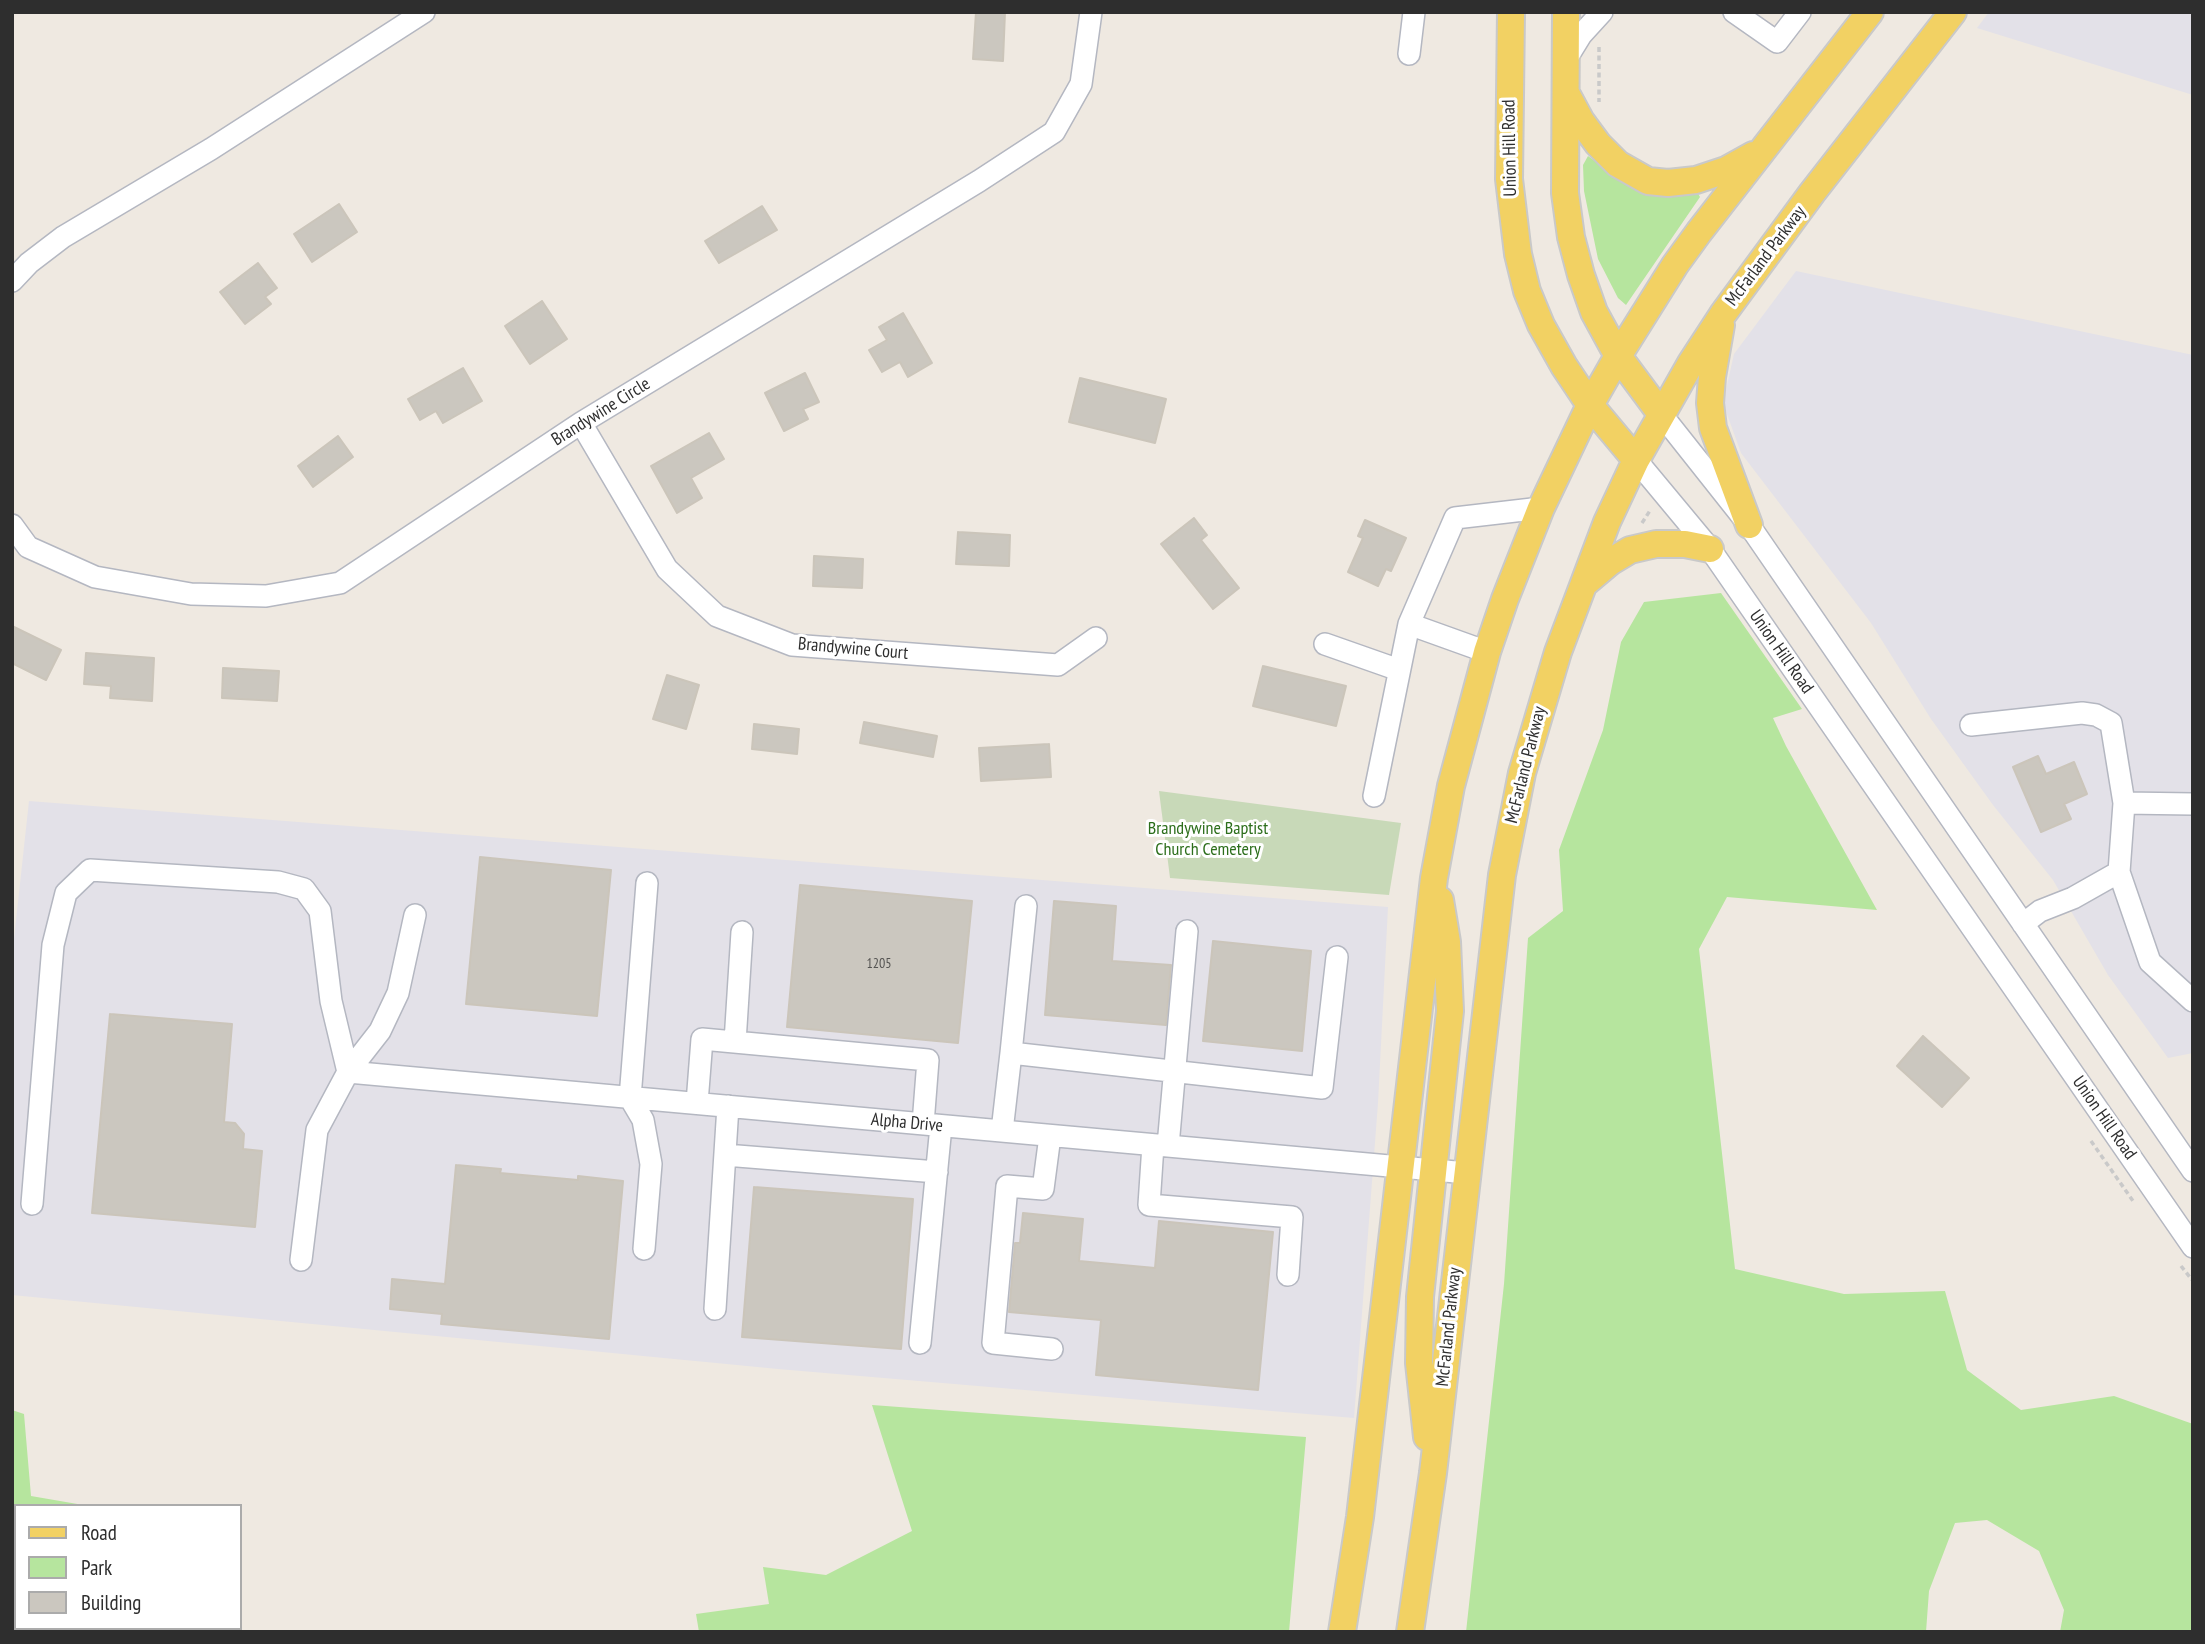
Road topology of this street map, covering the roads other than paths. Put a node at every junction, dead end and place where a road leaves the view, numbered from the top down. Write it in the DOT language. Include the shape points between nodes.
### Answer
graph roads {
  1 [pos="425,12"];
  2 [pos="1091,12"];
  3 [pos="1414,12"];
  4 [pos="1511,12"];
  5 [pos="1566,12"];
  6 [pos="1734,12"];
  7 [pos="1800,12"];
  8 [pos="1870,12"];
  9 [pos="1953,12"];
  10 [pos="1601,13"];
  11 [pos="1409,54"];
  12 [pos="1565,61"];
  13 [pos="1565,91"];
  14 [pos="1764,149"];
  15 [pos="12,281"];
  16 [pos="1723,314"];
  17 [pos="1618,356"];
  18 [pos="1590,405"];
  19 [pos="1661,414"];
  20 [pos="581,423"];
  21 [pos="1636,460"];
  22 [pos="1541,508"];
  23 [pos="12,525"];
  24 [pos="1749,525"];
  25 [pos="1710,549"];
  26 [pos="1581,586"];
  27 [pos="1409,624"];
  28 [pos="1096,638"];
  29 [pos="1325,643"];
  30 [pos="1487,652"];
  31 [pos="1399,670"];
  32 [pos="1971,725"];
  33 [pos="1374,796"];
  34 [pos="2124,803"];
  35 [pos="2193,804"];
  36 [pos="2119,872"];
  37 [pos="1434,878"];
  38 [pos="648,883"];
  39 [pos="1026,906"];
  40 [pos="415,915"];
  41 [pos="2023,924"];
  42 [pos="1187,931"];
  43 [pos="742,932"];
  44 [pos="1337,957"];
  45 [pos="2190,990"];
  46 [pos="735,1042"];
  47 [pos="1011,1053"];
  48 [pos="348,1072"];
  49 [pos="1174,1072"];
  50 [pos="630,1098"];
  51 [pos="697,1104"];
  52 [pos="728,1107"];
  53 [pos="932,1125"];
  54 [pos="1002,1131"];
  55 [pos="1050,1136"];
  56 [pos="1160,1145"];
  57 [pos="725,1155"];
  58 [pos="1399,1167"];
  59 [pos="1433,1170"];
  60 [pos="2193,1171"];
  61 [pos="937,1172"];
  62 [pos="1467,1173"];
  63 [pos="32,1204"];
  64 [pos="2193,1247"];
  65 [pos="644,1249"];
  66 [pos="301,1260"];
  67 [pos="1287,1275"];
  68 [pos="715,1309"];
  69 [pos="920,1343"];
  70 [pos="1052,1349"];
  71 [pos="1433,1473"];
  72 [pos="1342,1632"];
  73 [pos="1410,1632"];
  1 -- 15 [label="street" via="63,237"];
  2 -- 20 [label="street, Brandywine Circle" via="1082,84 1054,132"];
  3 -- 11 [label="street"];
  4 -- 18 [label="main road, Union Hill Road" via="1509,178 1518,254 1541,325"];
  5 -- 12 [label="main road"];
  6 -- 7 [label="street" via="1777,42"];
  8 -- 14 [label="main road"];
  9 -- 16 [label="main road, McFarland Parkway"];
  10 -- 12 [label="street"];
  12 -- 13 [label="main road"];
  13 -- 14 [label="main road" via="1598,144 1618,164 1648,181 1696,180"];
  13 -- 17 [label="main road" via="1565,193 1572,237 1594,312"];
  14 -- 17 [label="main road" via="1675,265"];
  16 -- 19 [label="main road, McFarland Parkway"];
  16 -- 24 [label="main road" via="1712,377 1713,428"];
  17 -- 18 [label="main road"];
  17 -- 19 [label="main road"];
  18 -- 21 [label="main road, Union Hill Road"];
  18 -- 22 [label="main road"];
  19 -- 21 [label="main road, McFarland Parkway"];
  19 -- 24 [label="street"];
  20 -- 23 [label="street, Brandywine Circle" via="340,583 267,596 191,594 95,577 28,547"];
  20 -- 28 [label="street, Brandywine Court" via="667,569 718,616 792,645 1058,665"];
  21 -- 25 [label="street, Union Hill Road"];
  21 -- 26 [label="main road, McFarland Parkway"];
  22 -- 27 [label="street" via="1455,518"];
  22 -- 30 [label="main road"];
  24 -- 41 [label="street"];
  25 -- 26 [label="main road" via="1656,544 1630,550"];
  25 -- 64 [label="street, Union Hill Road"];
  26 -- 62 [label="main road, McFarland Parkway" via="1533,732 1511,824"];
  27 -- 30 [label="street"];
  27 -- 31 [label="street"];
  29 -- 31 [label="street"];
  30 -- 37 [label="main road" via="1461,744"];
  31 -- 33 [label="street"];
  32 -- 34 [label="street" via="2096,715 2111,723"];
  34 -- 35 [label="street"];
  34 -- 36 [label="street"];
  36 -- 41 [label="street"];
  36 -- 45 [label="street" via="2150,962"];
  37 -- 58 [label="main road"];
  37 -- 59 [label="main road" via="1447,942 1450,1011"];
  38 -- 50 [label="street"];
  39 -- 47 [label="street"];
  40 -- 48 [label="street" via="398,993 380,1031"];
  41 -- 60 [label="street"];
  42 -- 49 [label="street"];
  43 -- 46 [label="street"];
  44 -- 49 [label="street" via="1322,1088"];
  46 -- 51 [label="street" via="702,1039"];
  46 -- 53 [label="street" via="928,1060"];
  47 -- 49 [label="street"];
  47 -- 54 [label="street"];
  48 -- 50 [label="street, Alpha Drive"];
  48 -- 63 [label="street" via="331,1001 320,911 304,889 278,881 90,870 66,893 53,946"];
  48 -- 66 [label="street" via="317,1130"];
  49 -- 56 [label="street"];
  50 -- 51 [label="street, Alpha Drive"];
  50 -- 65 [label="street" via="643,1120 651,1164"];
  51 -- 52 [label="street, Alpha Drive"];
  52 -- 53 [label="street, Alpha Drive"];
  52 -- 57 [label="street"];
  53 -- 54 [label="street, Alpha Drive"];
  53 -- 61 [label="street"];
  54 -- 55 [label="street, Alpha Drive"];
  55 -- 56 [label="street, Alpha Drive"];
  55 -- 70 [label="street" via="1043,1189 1007,1186 993,1343"];
  56 -- 58 [label="street, Alpha Drive"];
  56 -- 67 [label="street" via="1149,1205 1292,1217"];
  57 -- 61 [label="street"];
  57 -- 68 [label="street"];
  58 -- 59 [label="street, Alpha Drive"];
  58 -- 72 [label="main road" via="1360,1517"];
  59 -- 62 [label="street, Alpha Drive"];
  59 -- 71 [label="main road" via="1420,1297 1419,1363"];
  61 -- 69 [label="street"];
  62 -- 71 [label="main road, McFarland Parkway"];
  71 -- 73 [label="main road, McFarland Parkway"];
}
